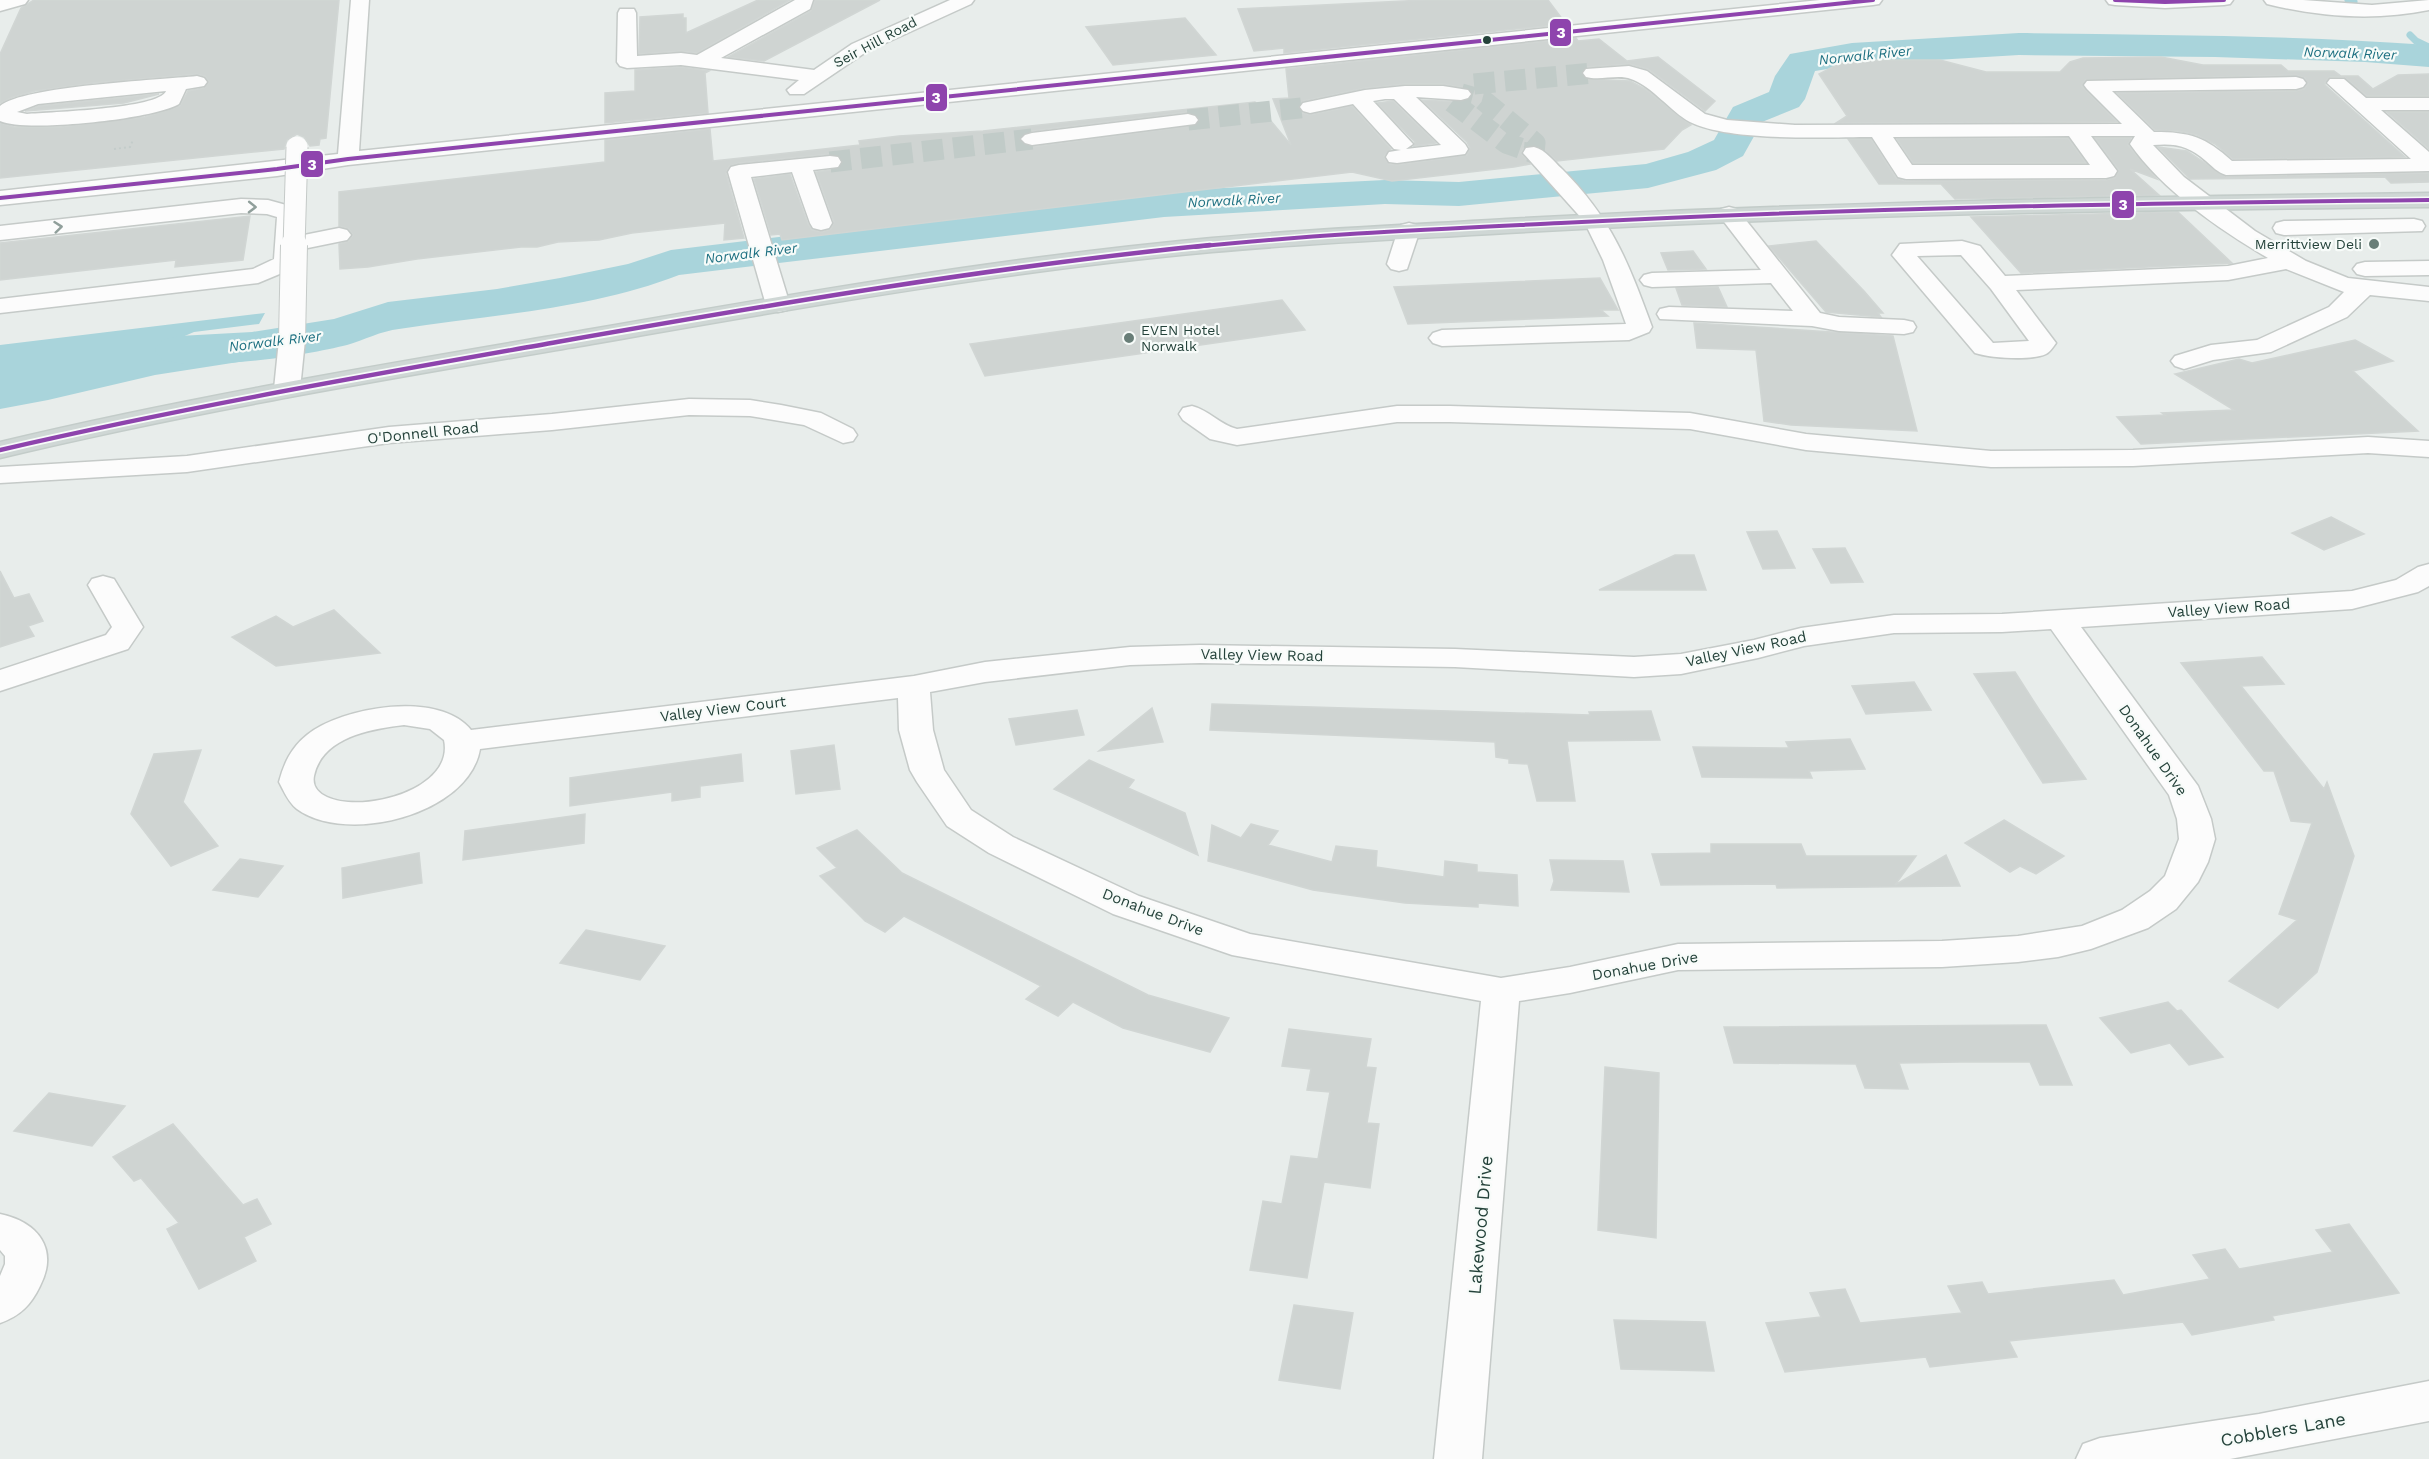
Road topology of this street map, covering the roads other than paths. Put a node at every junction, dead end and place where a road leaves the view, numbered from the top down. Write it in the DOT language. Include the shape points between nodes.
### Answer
graph roads {
  1 [pos="19,0"];
  2 [pos="360,0"];
  3 [pos="804,0"];
  4 [pos="965,0"];
  5 [pos="1691,0"];
  6 [pos="1873,0"];
  7 [pos="2115,0"];
  8 [pos="2224,0"];
  9 [pos="2273,0"];
  10 [pos="2429,4"];
  11 [pos="0,5"];
  12 [pos="1657,6"];
  13 [pos="627,13"];
  14 [pos="1716,16"];
  15 [pos="1677,20"];
  16 [pos="701,61"];
  17 [pos="1593,73"];
  18 [pos="815,75"];
  19 [pos="2296,82"];
  20 [pos="187,83"];
  21 [pos="2337,83"];
  22 [pos="1400,93"];
  23 [pos="1460,93"];
  24 [pos="1359,98"];
  25 [pos="2361,104"];
  26 [pos="2427,105"];
  27 [pos="1310,107"];
  28 [pos="763,117"];
  29 [pos="1188,120"];
  30 [pos="1878,130"];
  31 [pos="2075,130"];
  32 [pos="2144,134"];
  33 [pos="1032,140"];
  34 [pos="297,147"];
  35 [pos="1534,153"];
  36 [pos="348,159"];
  37 [pos="830,162"];
  38 [pos="2429,164"];
  39 [pos="800,165"];
  40 [pos="0,198"];
  41 [pos="2385,200"];
  42 [pos="2429,200"];
  43 [pos="2203,203"];
  44 [pos="1729,214"];
  45 [pos="1595,221"];
  46 [pos="821,224"];
  47 [pos="2422,227"];
  48 [pos="2284,228"];
  49 [pos="1409,231"];
  50 [pos="0,233"];
  51 [pos="339,239"];
  52 [pos="295,244"];
  53 [pos="1399,264"];
  54 [pos="2297,265"];
  55 [pos="2429,268"];
  56 [pos="1777,276"];
  57 [pos="1652,280"];
  58 [pos="1999,284"];
  59 [pos="2364,287"];
  60 [pos="2429,294"];
  61 [pos="775,295"];
  62 [pos="0,306"];
  63 [pos="1670,315"];
  64 [pos="1812,319"];
  65 [pos="1904,327"];
  66 [pos="1442,338"];
  67 [pos="2184,362"];
  68 [pos="287,389"];
  69 [pos="1192,414"];
  70 [pos="843,435"];
  71 [pos="2429,448"];
  72 [pos="0,450"];
  73 [pos="0,475"];
  74 [pos="2429,573"];
  75 [pos="103,585"];
  76 [pos="2059,619"];
  77 [pos="985,672"];
  78 [pos="0,681"];
  79 [pos="914,686"];
  80 [pos="460,741"];
  81 [pos="1501,992"];
  82 [pos="0,1230"];
  83 [pos="0,1305"];
  84 [pos="2429,1401"];
  85 [pos="1458,1459"];
  86 [pos="2100,1459"];
  1 -- 11 [label="street"];
  2 -- 36 [label="street"];
  3 -- 16 [label="street" via="803,5"];
  4 -- 18 [label="street, Seir Hill Road" via="878,38"];
  5 -- 14 [label="street"];
  6 -- 14 [label="street"];
  7 -- 8 [label="street"];
  9 -- 10 [label="street" via="2374,10"];
  12 -- 15 [label="street"];
  13 -- 16 [label="street" via="627,62"];
  14 -- 15 [label="street"];
  15 -- 28 [label="street"];
  16 -- 18 [label="street"];
  17 -- 30 [label="street" via="1640,75 1698,118 1725,126 1795,131"];
  18 -- 28 [label="street, Seir Hill Road"];
  19 -- 32 [label="street" via="2094,85"];
  20 -- 20 [label="street" via="36,98 6,111 8,118 27,120 146,108 172,100"];
  21 -- 25 [label="street"];
  22 -- 23 [label="street"];
  22 -- 24 [label="street"];
  22 -- 24 [label="street" via="1457,149 1400,150"];
  24 -- 27 [label="street"];
  25 -- 26 [label="street"];
  25 -- 38 [label="street"];
  28 -- 36 [label="street"];
  29 -- 33 [label="street"];
  30 -- 31 [label="street"];
  30 -- 31 [label="street" via="1906,172 2106,171"];
  31 -- 32 [label="street"];
  32 -- 38 [label="street" via="2199,143 2226,168"];
  32 -- 43 [label="street" via="2165,145 2201,183"];
  34 -- 52 [label="street, bridge"];
  35 -- 45 [label="street"];
  36 -- 40 [label="street"];
  37 -- 39 [label="street"];
  39 -- 46 [label="street"];
  39 -- 61 [label="street" via="739,172"];
  41 -- 42 [label="main road"];
  41 -- 43 [label="main road"];
  41 -- 47 [label="street"];
  43 -- 44 [label="main road"];
  43 -- 54 [label="street" via="2247,236"];
  44 -- 45 [label="main road"];
  44 -- 56 [label="street"];
  45 -- 49 [label="main road"];
  45 -- 66 [label="street" via="1615,259 1640,327 1629,332"];
  47 -- 48 [label="street"];
  49 -- 53 [label="street"];
  49 -- 61 [label="main road" via="1265,241"];
  50 -- 62 [label="street, one-way" via="242,206 289,213 286,263 258,276"];
  51 -- 52 [label="street"];
  52 -- 68 [label="street, bridge"];
  54 -- 55 [label="street"];
  54 -- 58 [label="street" via="2228,273"];
  54 -- 59 [label="street" via="2343,285"];
  56 -- 57 [label="street"];
  56 -- 64 [label="street"];
  58 -- 58 [label="street" via="1972,251 1908,249 1904,255 1984,348 2039,348 2043,343"];
  59 -- 60 [label="street"];
  59 -- 67 [label="street" via="2338,312 2262,347"];
  61 -- 68 [label="main road"];
  63 -- 64 [label="street"];
  64 -- 65 [label="street"];
  68 -- 72 [label="main road"];
  69 -- 71 [label="street" via="1220,434 1238,437 1397,414 1690,421 1806,442 1991,459 2133,458 2368,445"];
  70 -- 73 [label="street, O'Donnell Road" via="812,419 781,413 689,407 389,435 187,464"];
  74 -- 76 [label="street, Valley View Road" via="2408,586 2352,600"];
  75 -- 78 [label="street" via="128,627 117,642"];
  76 -- 77 [label="street, Valley View Road" via="1894,624 1802,637 1692,662 1634,667 1455,658 1200,654 1130,656"];
  76 -- 81 [label="street, Donahue Drive" via="2186,794 2194,819 2196,839 2180,882 2163,900 2135,919 2058,944 1942,954 1678,957"];
  77 -- 79 [label="street, Valley View Court"];
  79 -- 80 [label="street, Valley View Court"];
  79 -- 81 [label="street, Donahue Drive" via="916,730 934,783 959,818 1001,845 1126,905 1245,946"];
  81 -- 85 [label="street, Lakewood Drive"];
  82 -- 83 [label="street" via="25,1246 28,1261 23,1279"];
  84 -- 86 [label="street, Cobblers Lane"];
}
